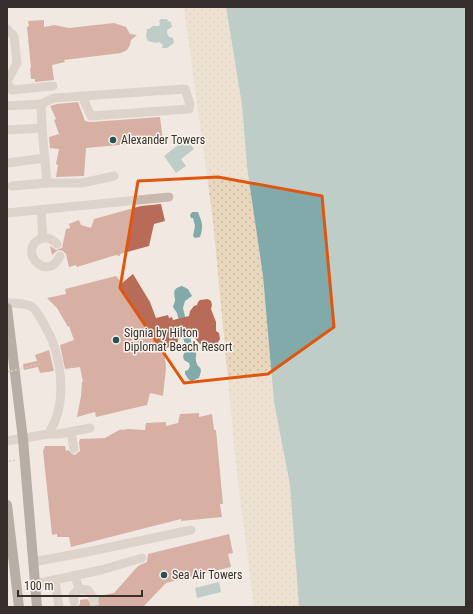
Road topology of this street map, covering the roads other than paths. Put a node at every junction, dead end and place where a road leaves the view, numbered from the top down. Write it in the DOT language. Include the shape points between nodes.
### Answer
graph roads {
  1 [pos="7,29"];
  2 [pos="7,79"];
  3 [pos="7,82"];
  4 [pos="53,86"];
  5 [pos="82,96"];
  6 [pos="41,104"];
  7 [pos="7,106"];
  8 [pos="42,128"];
  9 [pos="7,130"];
  10 [pos="46,158"];
  11 [pos="7,162"];
  12 [pos="114,176"];
  13 [pos="47,183"];
  14 [pos="12,186"];
  15 [pos="169,197"];
  16 [pos="41,210"];
  17 [pos="7,214"];
  18 [pos="43,238"];
  19 [pos="57,244"];
  20 [pos="60,256"];
  21 [pos="7,303"];
  22 [pos="7,308"];
  23 [pos="90,428"];
  24 [pos="70,432"];
  25 [pos="48,434"];
  26 [pos="23,439"];
  27 [pos="7,441"];
  28 [pos="74,449"];
  29 [pos="7,504"];
  30 [pos="191,530"];
  31 [pos="142,558"];
  32 [pos="33,562"];
  33 [pos="10,567"];
  34 [pos="75,576"];
  35 [pos="55,580"];
  36 [pos="35,584"];
  37 [pos="79,589"];
  38 [pos="93,597"];
  39 [pos="74,602"];
  40 [pos="19,607"];
  41 [pos="37,607"];
  42 [pos="59,607"];
  1 -- 2 [label="lane" via="14,36 17,63"];
  3 -- 4 [label="lane" via="12,90"];
  5 -- 5 [label="lane" via="185,89 190,104 188,109 91,116"];
  5 -- 6 [label="lane" via="54,98"];
  6 -- 7 [label="lane"];
  6 -- 8 [label="lane"];
  8 -- 9 [label="lane"];
  8 -- 10 [label="lane"];
  10 -- 11 [label="lane"];
  10 -- 13 [label="lane"];
  12 -- 13 [label="lane" via="82,183"];
  13 -- 14 [label="lane"];
  15 -- 16 [label="lane"];
  16 -- 17 [label="lane"];
  16 -- 18 [label="lane"];
  18 -- 19 [label="lane" via="52,239"];
  18 -- 20 [label="lane" via="32,247 34,260 41,266 50,266"];
  21 -- 25 [label="lane" via="32,307 52,340 61,375 60,407"];
  22 -- 26 [label="main road"];
  23 -- 24 [label="lane"];
  24 -- 25 [label="lane"];
  24 -- 28 [label="lane"];
  25 -- 26 [label="lane"];
  26 -- 27 [label="lane"];
  26 -- 32 [label="main road"];
  29 -- 33 [label="main road"];
  30 -- 32 [label="lane" via="86,548"];
  31 -- 34 [label="lane"];
  32 -- 36 [label="main road"];
  33 -- 40 [label="main road"];
  34 -- 35 [label="lane"];
  34 -- 37 [label="lane"];
  35 -- 36 [label="lane"];
  35 -- 42 [label="lane"];
  36 -- 41 [label="main road"];
  37 -- 38 [label="lane" via="88,590"];
  37 -- 39 [label="lane" via="73,595"];
}
